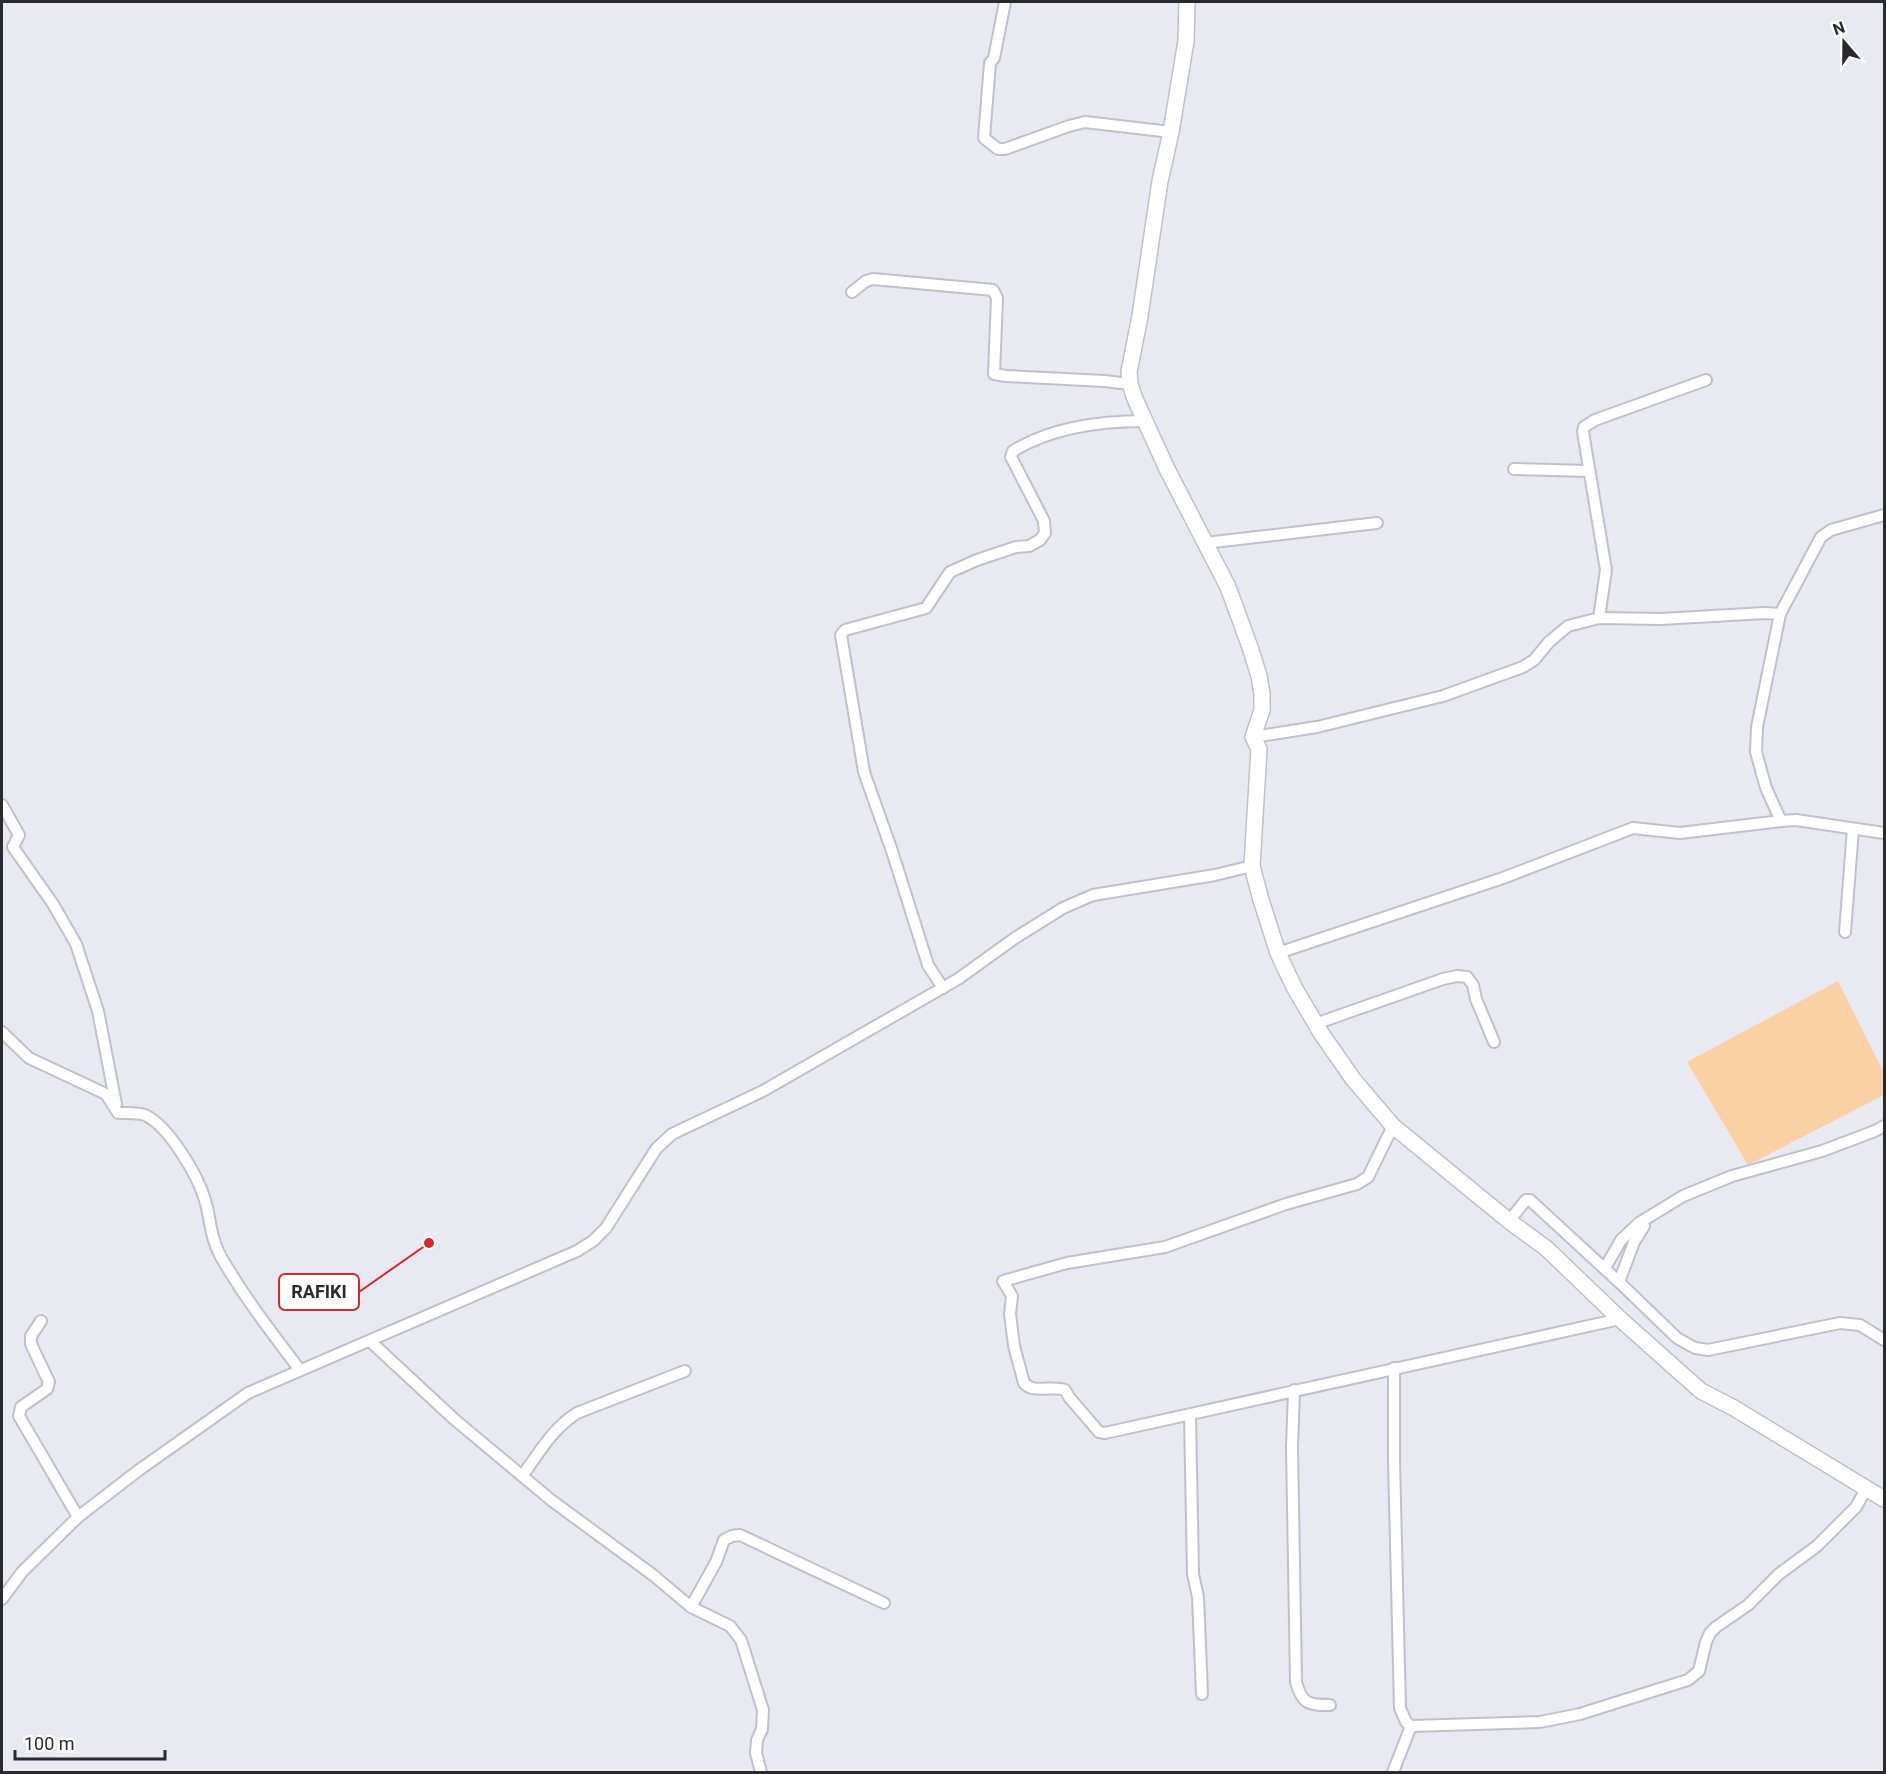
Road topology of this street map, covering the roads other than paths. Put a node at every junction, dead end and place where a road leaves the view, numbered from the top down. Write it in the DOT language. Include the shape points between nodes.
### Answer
graph roads {
  1 [pos="1005,2"];
  2 [pos="1187,2"];
  3 [pos="1171,132"];
  4 [pos="852,292"];
  5 [pos="1706,380"];
  6 [pos="1130,384"];
  7 [pos="1145,421"];
  8 [pos="1514,469"];
  9 [pos="1590,471"];
  10 [pos="1884,515"];
  11 [pos="1377,523"];
  12 [pos="1205,543"];
  13 [pos="1780,614"];
  14 [pos="1599,618"];
  15 [pos="1253,737"];
  16 [pos="2,805"];
  17 [pos="1781,821"];
  18 [pos="1853,829"];
  19 [pos="1884,833"];
  20 [pos="1252,866"];
  21 [pos="1845,932"];
  22 [pos="1278,953"];
  23 [pos="943,988"];
  24 [pos="1315,1024"];
  25 [pos="2,1032"];
  26 [pos="1494,1042"];
  27 [pos="118,1113"];
  28 [pos="1393,1126"];
  29 [pos="1884,1126"];
  30 [pos="1650,1215"];
  31 [pos="1509,1221"];
  32 [pos="1605,1268"];
  33 [pos="1619,1282"];
  34 [pos="1620,1318"];
  35 [pos="41,1320"];
  36 [pos="1884,1340"];
  37 [pos="370,1341"];
  38 [pos="1394,1368"];
  39 [pos="300,1370"];
  40 [pos="685,1371"];
  41 [pos="1294,1390"];
  42 [pos="1190,1415"];
  43 [pos="522,1476"];
  44 [pos="1866,1489"];
  45 [pos="1884,1499"];
  46 [pos="78,1517"];
  47 [pos="2,1599"];
  48 [pos="884,1603"];
  49 [pos="691,1607"];
  50 [pos="1202,1694"];
  51 [pos="1330,1705"];
  52 [pos="1411,1726"];
  53 [pos="760,1773"];
  54 [pos="1393,1773"];
  1 -- 3 [label="street" via="990,63 984,138 998,149 1085,122"];
  2 -- 3 [label="street" via="1186,41"];
  3 -- 6 [label="street" via="1131,358"];
  4 -- 6 [label="street" via="873,279 987,288 997,298 994,374"];
  5 -- 9 [label="street" via="1588,423 1583,432"];
  6 -- 7 [label="street"];
  7 -- 12 [label="street"];
  7 -- 23 [label="street" via="1090,423 1012,451 1011,457 1044,521 1045,533 1040,540 950,572 926,608 854,627 841,636 864,772 928,965"];
  8 -- 9 [label="street"];
  9 -- 14 [label="street" via="1606,570"];
  10 -- 13 [label="street" via="1821,537"];
  11 -- 12 [label="street"];
  12 -- 15 [label="street" via="1228,587 1259,676 1262,710"];
  13 -- 14 [label="street"];
  13 -- 17 [label="street" via="1757,727 1756,753 1766,789"];
  14 -- 15 [label="street" via="1568,626 1523,667 1443,696 1317,727"];
  15 -- 20 [label="street" via="1259,749"];
  16 -- 27 [label="street" via="19,835 13,847 76,944 100,1021"];
  17 -- 18 [label="street"];
  17 -- 22 [label="street" via="1680,833 1633,828 1503,878"];
  18 -- 19 [label="street"];
  18 -- 21 [label="street"];
  20 -- 22 [label="street"];
  20 -- 23 [label="street" via="1093,895 1063,908"];
  22 -- 24 [label="street"];
  23 -- 37 [label="street" via="763,1090 672,1134 656,1149 606,1228 585,1246"];
  24 -- 26 [label="street" via="1443,980 1467,977"];
  24 -- 28 [label="street" via="1353,1079"];
  25 -- 27 [label="street" via="29,1058 106,1094"];
  27 -- 39 [label="street" via="144,1114 161,1127 178,1149 200,1185 213,1241 221,1257"];
  28 -- 31 [label="street"];
  28 -- 42 [label="street" via="1368,1177 1357,1184 1286,1204 1165,1247 1067,1263 1003,1281 1012,1296 1014,1346 1028,1387 1065,1390 1099,1432 1116,1432"];
  29 -- 30 [label="street" via="1822,1151 1732,1176"];
  30 -- 32 [label="street" via="1621,1240"];
  30 -- 33 [label="street" via="1634,1242"];
  31 -- 32 [label="street" via="1530,1200"];
  31 -- 34 [label="street" via="1546,1248"];
  32 -- 33 [label="street"];
  33 -- 36 [label="street" via="1677,1338 1695,1348 1708,1350 1851,1323"];
  34 -- 38 [label="street"];
  34 -- 44 [label="street" via="1701,1390"];
  35 -- 46 [label="street" via="31,1336 31,1344 49,1382 47,1389 21,1407 19,1416"];
  37 -- 39 [label="street"];
  37 -- 43 [label="street"];
  38 -- 41 [label="street"];
  38 -- 52 [label="street" via="1400,1708"];
  39 -- 46 [label="street" via="230,1404"];
  40 -- 43 [label="street" via="571,1416 552,1434"];
  41 -- 42 [label="street"];
  41 -- 51 [label="street" via="1296,1682 1305,1701"];
  42 -- 50 [label="street" via="1193,1574 1198,1597"];
  43 -- 49 [label="street"];
  44 -- 45 [label="street"];
  44 -- 52 [label="street" via="1856,1507 1817,1546 1710,1633 1699,1671 1688,1680 1580,1714 1540,1722"];
  46 -- 47 [label="street" via="22,1572"];
  48 -- 49 [label="street" via="740,1535 724,1540"];
  49 -- 53 [label="street" via="730,1626 741,1640 763,1710 756,1753"];
  52 -- 54 [label="street"];
}
